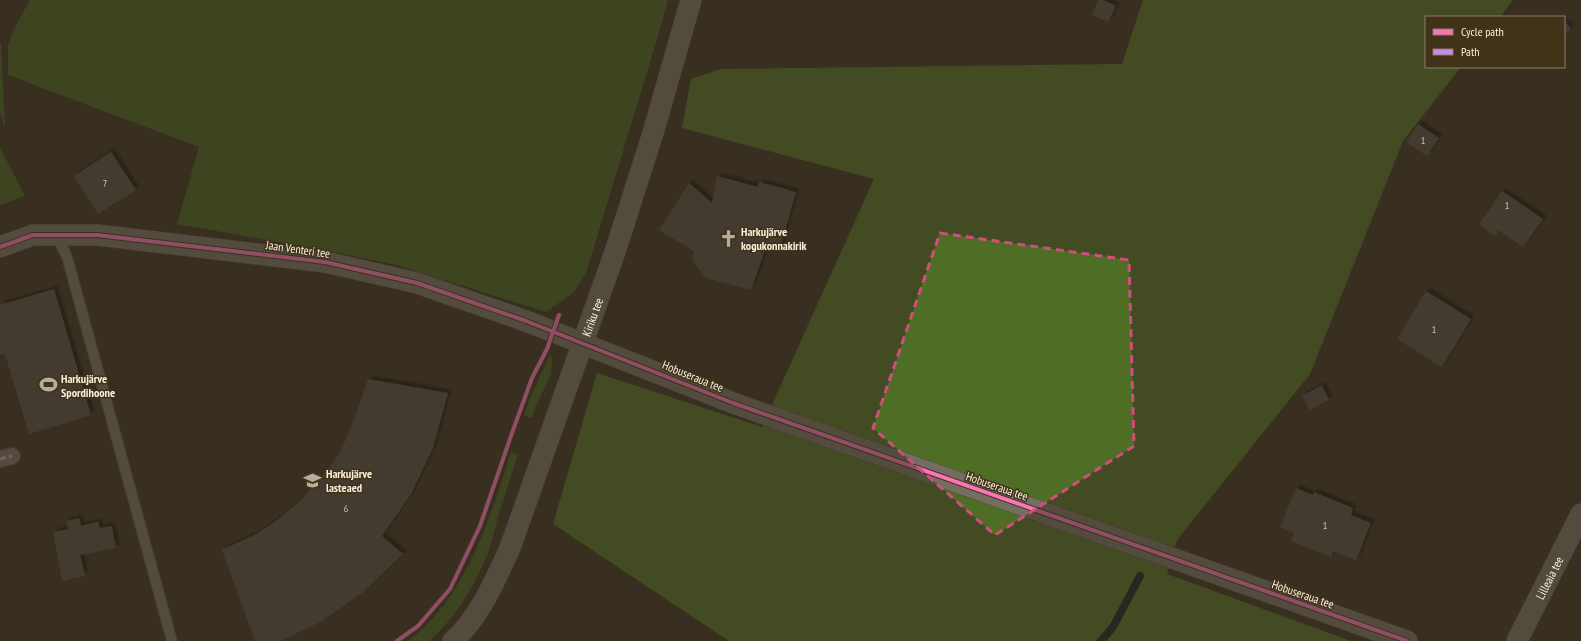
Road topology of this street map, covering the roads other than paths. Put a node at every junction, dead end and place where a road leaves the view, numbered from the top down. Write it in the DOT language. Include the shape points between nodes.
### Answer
graph roads {
  1 [pos="691,0"];
  2 [pos="56,235"];
  3 [pos="0,247"];
  4 [pos="584,343"];
  5 [pos="1581,514"];
  6 [pos="172,641"];
  7 [pos="453,641"];
  8 [pos="1407,641"];
  9 [pos="1517,641"];
  1 -- 4 [label="street, Kiriku tee" via="616,249"];
  2 -- 3 [label="street, Jaan Venteri tee" via="33,235"];
  2 -- 4 [label="street, Jaan Venteri tee" via="97,235 169,243 325,262 369,271 417,283"];
  2 -- 6 [label="lane" via="67,257"];
  4 -- 7 [label="street, Kiriku tee" via="510,548 480,607"];
  4 -- 8 [label="street, Hobuseraua tee" via="733,403"];
  5 -- 9 [label="street, Lilleaia tee"];
}
